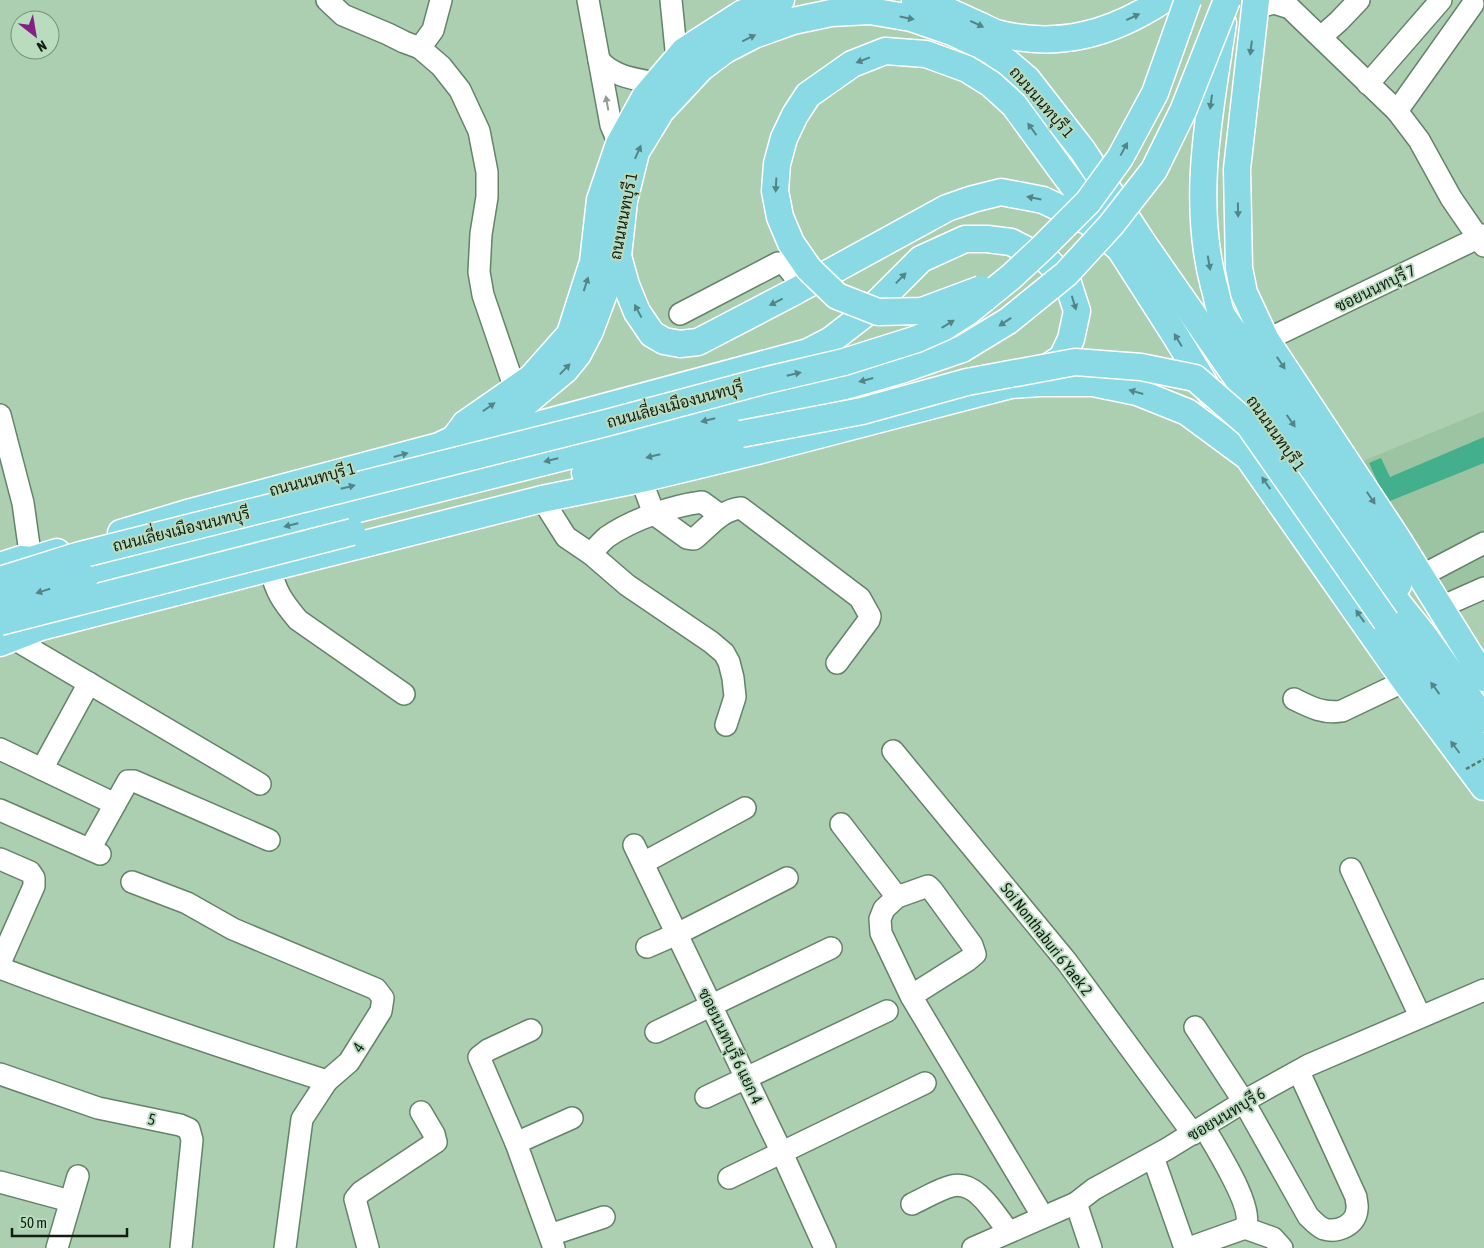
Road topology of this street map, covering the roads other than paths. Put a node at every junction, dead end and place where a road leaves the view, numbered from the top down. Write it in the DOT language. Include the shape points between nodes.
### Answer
graph roads {
  1 [pos="327,0"];
  2 [pos="441,0"];
  3 [pos="588,0"];
  4 [pos="671,0"];
  5 [pos="781,0"];
  6 [pos="1163,0"];
  7 [pos="1188,0"];
  8 [pos="1358,0"];
  9 [pos="1441,0"];
  10 [pos="1227,1"];
  11 [pos="931,2"];
  12 [pos="1256,4"];
  13 [pos="1473,4"];
  14 [pos="1321,37"];
  15 [pos="420,48"];
  16 [pos="599,60"];
  17 [pos="677,60"];
  18 [pos="656,84"];
  19 [pos="1368,84"];
  20 [pos="1396,111"];
  21 [pos="619,144"];
  22 [pos="1482,240"];
  23 [pos="1120,249"];
  24 [pos="618,256"];
  25 [pos="1012,276"];
  26 [pos="803,287"];
  27 [pos="680,314"];
  28 [pos="1266,340"];
  29 [pos="962,349"];
  30 [pos="1012,385"];
  31 [pos="515,389"];
  32 [pos="0,415"];
  33 [pos="740,434"];
  34 [pos="488,435"];
  35 [pos="454,439"];
  36 [pos="1248,457"];
  37 [pos="641,479"];
  38 [pos="542,500"];
  39 [pos="654,514"];
  40 [pos="720,515"];
  41 [pos="1484,543"];
  42 [pos="591,554"];
  43 [pos="17,562"];
  44 [pos="270,568"];
  45 [pos="1421,576"];
  46 [pos="0,580"];
  47 [pos="1484,588"];
  48 [pos="0,593"];
  49 [pos="0,602"];
  50 [pos="1441,607"];
  51 [pos="41,627"];
  52 [pos="1422,633"];
  53 [pos="5,635"];
  54 [pos="838,662"];
  55 [pos="1484,678"];
  56 [pos="1405,681"];
  57 [pos="90,683"];
  58 [pos="404,694"];
  59 [pos="1294,699"];
  60 [pos="1484,719"];
  61 [pos="726,724"];
  62 [pos="0,749"];
  63 [pos="893,750"];
  64 [pos="1480,768"];
  65 [pos="42,769"];
  66 [pos="260,784"];
  67 [pos="115,804"];
  68 [pos="745,808"];
  69 [pos="0,810"];
  70 [pos="841,824"];
  71 [pos="269,840"];
  72 [pos="0,859"];
  73 [pos="1351,869"];
  74 [pos="787,878"];
  75 [pos="132,882"];
  76 [pos="897,897"];
  77 [pos="677,934"];
  78 [pos="647,947"];
  79 [pos="831,948"];
  80 [pos="0,963"];
  81 [pos="0,968"];
  82 [pos="1484,990"];
  83 [pos="911,996"];
  84 [pos="712,1006"];
  85 [pos="887,1011"];
  86 [pos="1420,1016"];
  87 [pos="1195,1027"];
  88 [pos="531,1030"];
  89 [pos="656,1032"];
  90 [pos="1299,1072"];
  91 [pos="0,1074"];
  92 [pos="747,1079"];
  93 [pos="327,1081"];
  94 [pos="925,1082"];
  95 [pos="706,1097"];
  96 [pos="1244,1102"];
  97 [pos="421,1112"];
  98 [pos="572,1118"];
  99 [pos="1198,1131"];
  100 [pos="516,1143"];
  101 [pos="782,1153"];
  102 [pos="1153,1157"];
  103 [pos="78,1176"];
  104 [pos="729,1178"];
  105 [pos="0,1182"];
  106 [pos="70,1201"];
  107 [pos="1076,1203"];
  108 [pos="912,1204"];
  109 [pos="604,1217"];
  110 [pos="1043,1217"];
  111 [pos="1246,1228"];
  112 [pos="1009,1232"];
  113 [pos="552,1241"];
  114 [pos="57,1248"];
  115 [pos="181,1248"];
  116 [pos="285,1248"];
  117 [pos="368,1248"];
  118 [pos="825,1248"];
  119 [pos="976,1248"];
  120 [pos="1091,1248"];
  121 [pos="1185,1248"];
  122 [pos="1189,1248"];
  123 [pos="1282,1248"];
  1 -- 15 [label="street" via="343,15"];
  2 -- 15 [label="street" via="433,30"];
  3 -- 16 [label="street"];
  4 -- 17 [label="street"];
  5 -- 17 [label="main road" via="743,13 684,51"];
  11 -- 6 [label="main road, one-way" via="995,32 1059,40 1098,32"];
  25 -- 7 [label="main road, ถนนเลี่ยงเมืองนนทบุรี, one-way, bridge" via="1088,202 1120,158 1155,93"];
  8 -- 14 [label="street"];
  9 -- 19 [label="street"];
  10 -- 29 [label="main road, one-way, bridge" via="1183,111 1154,170 1111,225 1066,274 1008,321"];
  10 -- 52 [label="main road, one-way, bridge" via="1203,174 1204,231 1210,273 1222,315 1250,352 1287,416 1381,553"];
  12 -- 14 [label="street" via="1290,8"];
  12 -- 28 [label="main road, one-way" via="1237,169 1239,268 1244,293"];
  13 -- 20 [label="street"];
  14 -- 19 [label="street"];
  15 -- 31 [label="street" via="442,66 460,90 479,131 487,172 487,197 479,272 483,295"];
  16 -- 18 [label="street" via="605,68 618,74"];
  21 -- 16 [label="street, one-way" via="610,125"];
  17 -- 18 [label="main road"];
  18 -- 21 [label="main road" via="645,97"];
  19 -- 20 [label="street"];
  20 -- 22 [label="street" via="1419,140 1451,198"];
  31 -- 21 [label="main road, one-way" via="531,378 570,334 593,262 600,200"];
  22 -- 28 [label="street, ซอยนนทบุรี 7"];
  23 -- 25 [label="main road, one-way, bridge" via="1014,105 968,69 926,54 885,52 852,64 808,95 784,138 777,164 775,191 780,217 791,243 810,269 837,296 878,312 922,311"];
  23 -- 26 [label="main road, one-way" via="1089,222 1058,207 1043,200 1001,192 947,208"];
  36 -- 23 [label="main road, one-way"];
  26 -- 24 [label="main road, one-way" via="698,342 680,344 664,341 652,334 637,312"];
  34 -- 24 [label="main road, ถนนนนทบุรี 1, one-way" via="566,370 578,354"];
  24 -- 52 [label="main road, ถนนนนทบุรี 1, one-way" via="624,201 636,152 661,111 701,68 726,50 754,35 831,13 870,11 912,18 952,32 1007,62 1027,80 1083,151 1143,243 1366,563"];
  46 -- 25 [label="main road, ถนนเลี่ยงเมืองนนทบุรี, one-way, bridge" via="90,552 844,362 944,328"];
  26 -- 27 [label="street" via="784,264 778,263"];
  28 -- 45 [label="main road, one-way"];
  29 -- 33 [label="main road, bridge" via="906,383 856,403"];
  29 -- 49 [label="main road, ถนนเลี่ยงเมืองนนทบุรี, one-way, bridge" via="849,385"];
  34 -- 30 [label="main road, one-way" via="808,352 831,340 870,310 921,258 965,239 1011,242 1048,261 1068,283 1077,311 1071,339 1062,358"];
  36 -- 30 [label="main road, one-way" via="1187,412 1137,392 1093,383"];
  30 -- 37 [label="main road"];
  35 -- 31 [label="main road, one-way" via="465,424"];
  32 -- 43 [label="street" via="23,503"];
  33 -- 53 [label="main road, one-way, bridge"];
  64 -- 33 [label="main road, one-way, bridge" via="1386,621 1249,425 1194,378 1142,367 1075,362 967,382 862,411"];
  34 -- 35 [label="main road, ถนนนนทบุรี 1"];
  43 -- 35 [label="main road, ถนนนนทบุรี 1, one-way" via="439,446"];
  56 -- 36 [label="main road, one-way"];
  37 -- 38 [label="main road"];
  37 -- 39 [label="street"];
  38 -- 42 [label="street" via="566,537"];
  38 -- 44 [label="main road"];
  39 -- 40 [label="street" via="702,502"];
  39 -- 40 [label="street" via="687,538 694,539"];
  39 -- 42 [label="street" via="606,538"];
  40 -- 54 [label="street" via="741,508 860,598 869,620"];
  41 -- 45 [label="street"];
  42 -- 61 [label="street" via="627,585 724,653 732,671 736,697"];
  43 -- 48 [label="main road" via="2,575"];
  44 -- 51 [label="main road"];
  44 -- 58 [label="street" via="275,588 298,620"];
  45 -- 50 [label="main road"];
  47 -- 50 [label="street"];
  49 -- 51 [label="main road" via="10,614"];
  50 -- 55 [label="main road"];
  51 -- 53 [label="main road"];
  52 -- 60 [label="main road, ถนนนนทบุรี 1"];
  53 -- 57 [label="street"];
  56 -- 59 [label="street" via="1332,713 1319,711"];
  64 -- 56 [label="main road, one-way"];
  57 -- 65 [label="street"];
  57 -- 66 [label="street"];
  62 -- 65 [label="street"];
  63 -- 99 [label="street, Soi Nonthaburi 6 Yaek 2" via="1067,962"];
  65 -- 67 [label="street"];
  67 -- 69 [label="street" via="95,851"];
  67 -- 71 [label="street" via="128,781 134,782"];
  68 -- 77 [label="street, ซอยนนทบุรี 6 แยก 4" via="639,854"];
  70 -- 76 [label="street"];
  72 -- 80 [label="street" via="30,872 34,878 34,886"];
  73 -- 86 [label="street"];
  74 -- 77 [label="street"];
  75 -- 93 [label="street, 4" via="187,903 233,929 376,989 383,998 381,1011 349,1062"];
  76 -- 83 [label="street" via="884,909 880,920 881,933"];
  76 -- 83 [label="street" via="928,886 975,952 968,960"];
  77 -- 78 [label="street"];
  77 -- 84 [label="street, ซอยนนทบุรี 6 แยก 4"];
  79 -- 84 [label="street"];
  81 -- 93 [label="street" via="75,997"];
  82 -- 86 [label="street, ซอยนนทบุรี 6"];
  83 -- 110 [label="street"];
  84 -- 89 [label="street"];
  84 -- 92 [label="street, ซอยนนทบุรี 6 แยก 4"];
  85 -- 92 [label="street"];
  86 -- 90 [label="street, ซอยนนทบุรี 6"];
  87 -- 96 [label="street"];
  88 -- 100 [label="street" via="479,1057"];
  90 -- 96 [label="street, ซอยนนทบุรี 6"];
  90 -- 96 [label="street" via="1356,1197 1354,1220 1342,1229 1323,1228 1308,1216"];
  91 -- 115 [label="street, 5" via="98,1108 189,1129 192,1140"];
  92 -- 95 [label="street"];
  92 -- 101 [label="street, ซอยนนทบุรี 6 แยก 4"];
  93 -- 116 [label="street, 4" via="302,1119"];
  94 -- 101 [label="street"];
  96 -- 99 [label="street, ซอยนนทบุรี 6"];
  97 -- 117 [label="street" via="436,1142 355,1198"];
  98 -- 100 [label="street"];
  99 -- 102 [label="street, ซอยนนทบุรี 6"];
  99 -- 111 [label="street, Soi Nonthaburi 6 Yaek 2" via="1239,1189 1249,1223"];
  100 -- 113 [label="street"];
  101 -- 104 [label="street"];
  101 -- 118 [label="street, ซอยนนทบุรี 6 แยก 4"];
  102 -- 107 [label="street, ซอยนนทบุรี 6" via="1094,1189"];
  102 -- 121 [label="street"];
  103 -- 106 [label="street"];
  105 -- 106 [label="street"];
  106 -- 114 [label="street"];
  107 -- 110 [label="street, ซอยนนทบุรี 6"];
  107 -- 120 [label="street"];
  108 -- 112 [label="street" via="952,1186 967,1186 977,1192"];
  109 -- 113 [label="street"];
  110 -- 112 [label="street, ซอยนนทบุรี 6"];
  111 -- 122 [label="street"];
  111 -- 123 [label="street" via="1273,1238"];
  112 -- 119 [label="street, ซอยนนทบุรี 6"];
}
